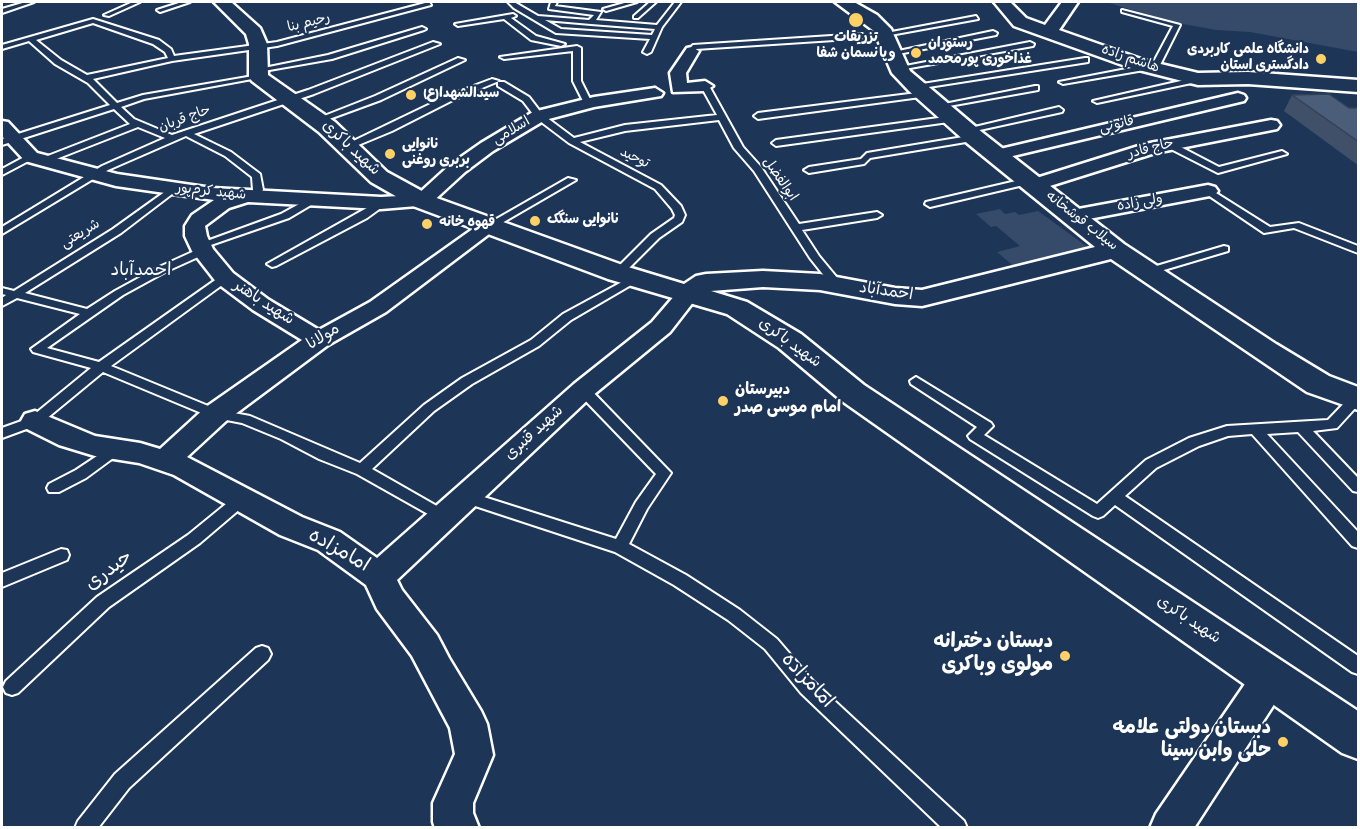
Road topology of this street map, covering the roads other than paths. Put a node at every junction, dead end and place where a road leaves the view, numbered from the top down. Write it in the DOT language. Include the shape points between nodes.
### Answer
graph roads {
  1 [pos="31,2"];
  2 [pos="137,2"];
  3 [pos="187,2"];
  4 [pos="225,2"];
  5 [pos="424,2"];
  6 [pos="512,2"];
  7 [pos="554,2"];
  8 [pos="634,2"];
  9 [pos="653,2"];
  10 [pos="678,2"];
  11 [pos="843,2"];
  12 [pos="1002,2"];
  13 [pos="1070,2"];
  14 [pos="606,9"];
  15 [pos="160,10"];
  16 [pos="2,11"];
  17 [pos="1124,11"];
  18 [pos="107,15"];
  19 [pos="532,16"];
  20 [pos="505,17"];
  21 [pos="636,17"];
  22 [pos="976,18"];
  23 [pos="591,22"];
  24 [pos="458,24"];
  25 [pos="659,27"];
  26 [pos="422,29"];
  27 [pos="1049,32"];
  28 [pos="993,33"];
  29 [pos="654,37"];
  30 [pos="31,39"];
  31 [pos="1030,44"];
  32 [pos="436,45"];
  33 [pos="2,47"];
  34 [pos="577,48"];
  35 [pos="885,48"];
  36 [pos="547,50"];
  37 [pos="692,51"];
  38 [pos="647,52"];
  39 [pos="504,57"];
  40 [pos="172,59"];
  41 [pos="460,60"];
  42 [pos="1085,60"];
  43 [pos="548,62"];
  44 [pos="258,65"];
  45 [pos="1150,68"];
  46 [pos="86,78"];
  47 [pos="1197,79"];
  48 [pos="1063,82"];
  49 [pos="705,86"];
  50 [pos="1359,87"];
  51 [pos="1035,88"];
  52 [pos="655,93"];
  53 [pos="289,98"];
  54 [pos="1238,98"];
  55 [pos="1097,101"];
  56 [pos="588,103"];
  57 [pos="115,105"];
  58 [pos="1059,110"];
  59 [pos="945,112"];
  60 [pos="539,116"];
  61 [pos="758,116"];
  62 [pos="722,117"];
  63 [pos="318,120"];
  64 [pos="137,124"];
  65 [pos="1271,125"];
  66 [pos="186,133"];
  67 [pos="6,135"];
  68 [pos="172,138"];
  69 [pos="573,141"];
  70 [pos="776,143"];
  71 [pos="1170,145"];
  72 [pos="348,146"];
  73 [pos="1282,153"];
  74 [pos="996,155"];
  75 [pos="37,159"];
  76 [pos="809,170"];
  77 [pos="2,172"];
  78 [pos="93,175"];
  79 [pos="571,180"];
  80 [pos="1031,183"];
  81 [pos="173,189"];
  82 [pos="1208,191"];
  83 [pos="252,197"];
  84 [pos="312,200"];
  85 [pos="422,201"];
  86 [pos="381,203"];
  87 [pos="930,204"];
  88 [pos="877,215"];
  89 [pos="1073,216"];
  90 [pos="491,225"];
  91 [pos="795,228"];
  92 [pos="2,231"];
  93 [pos="202,248"];
  94 [pos="1224,249"];
  95 [pos="1115,250"];
  96 [pos="1359,250"];
  97 [pos="272,264"];
  98 [pos="1147,272"];
  99 [pos="628,276"];
  100 [pos="225,278"];
  101 [pos="837,285"];
  102 [pos="2,291"];
  103 [pos="690,292"];
  104 [pos="15,294"];
  105 [pos="2,303"];
  106 [pos="88,313"];
  107 [pos="319,340"];
  108 [pos="101,367"];
  109 [pos="916,381"];
  110 [pos="583,390"];
  111 [pos="1358,399"];
  112 [pos="216,414"];
  113 [pos="35,421"];
  114 [pos="1302,428"];
  115 [pos="1256,430"];
  116 [pos="2,433"];
  117 [pos="115,449"];
  118 [pos="165,461"];
  119 [pos="362,470"];
  120 [pos="1359,487"];
  121 [pos="54,488"];
  122 [pos="465,497"];
  123 [pos="1115,497"];
  124 [pos="242,500"];
  125 [pos="444,517"];
  126 [pos="1359,542"];
  127 [pos="620,547"];
  128 [pos="61,555"];
  129 [pos="379,576"];
  130 [pos="2,580"];
  131 [pos="262,654"];
  132 [pos="1359,666"];
  133 [pos="1271,677"];
  134 [pos="12,687"];
  135 [pos="1359,737"];
  136 [pos="454,826"];
  137 [pos="85,828"];
  138 [pos="957,828"];
  139 [pos="1170,828"];
  1 -- 16 [label="lane"];
  2 -- 18 [label="lane"];
  3 -- 15 [label="lane"];
  4 -- 44 [label="street, شهید باکری" via="254,32"];
  5 -- 44 [label="lane, رحیم بنا" via="429,4"];
  6 -- 19 [label="lane"];
  7 -- 23 [label="lane" via="551,8 599,13"];
  8 -- 14 [label="lane"];
  9 -- 21 [label="lane"];
  10 -- 25 [label="lane"];
  11 -- 35 [label="street, سیلاب قوشخانه" via="871,19"];
  12 -- 27 [label="street, هاشم زاده" via="1020,22"];
  13 -- 27 [label="street"];
  17 -- 45 [label="lane" via="1177,25"];
  19 -- 20 [label="lane"];
  19 -- 23 [label="lane"];
  19 -- 29 [label="lane" via="559,31"];
  20 -- 24 [label="lane"];
  20 -- 34 [label="lane" via="534,38"];
  22 -- 35 [label="lane"];
  23 -- 25 [label="lane"];
  25 -- 29 [label="lane"];
  26 -- 44 [label="lane" via="329,57"];
  27 -- 45 [label="street, هاشم زاده"];
  28 -- 35 [label="lane"];
  29 -- 38 [label="lane"];
  30 -- 33 [label="lane"];
  30 -- 40 [label="lane" via="93,21 156,42"];
  30 -- 46 [label="lane" via="58,63"];
  31 -- 35 [label="lane"];
  32 -- 53 [label="lane, حاج قربان"];
  34 -- 36 [label="lane"];
  34 -- 56 [label="lane" via="577,81"];
  35 -- 37 [label="lane" via="693,47"];
  35 -- 59 [label="street, سیلاب قوشخانه"];
  36 -- 39 [label="lane"];
  36 -- 43 [label="lane"];
  37 -- 49 [label="street" via="678,73 679,89"];
  40 -- 44 [label="lane"];
  40 -- 46 [label="lane"];
  41 -- 63 [label="lane" via="378,98"];
  42 -- 59 [label="lane"];
  44 -- 53 [label="street, شهید باکری"];
  44 -- 57 [label="lane"];
  45 -- 47 [label="street, هاشم زاده"];
  45 -- 48 [label="lane"];
  46 -- 57 [label="lane"];
  47 -- 50 [label="street, هاشم زاده" via="1248,78"];
  47 -- 55 [label="lane"];
  49 -- 62 [label="lane, ابوالفضل"];
  51 -- 59 [label="lane"];
  52 -- 56 [label="street, اسلامی"];
  53 -- 63 [label="street, شهید باکری"];
  53 -- 66 [label="lane, حاج قربان"];
  54 -- 74 [label="street, قانونی"];
  56 -- 60 [label="street, اسلامی"];
  57 -- 64 [label="lane"];
  57 -- 67 [label="lane"];
  58 -- 59 [label="lane"];
  59 -- 61 [label="lane"];
  59 -- 70 [label="lane"];
  59 -- 74 [label="street, سیلاب قوشخانه"];
  59 -- 76 [label="lane" via="864,161"];
  60 -- 69 [label="lane, توحید"];
  60 -- 72 [label="lane, توحید" via="526,99 498,82 435,105"];
  60 -- 85 [label="street, اسلامی" via="458,168"];
  62 -- 69 [label="lane" via="625,128"];
  62 -- 91 [label="lane, ابوالفضل"];
  63 -- 72 [label="street, شهید باکری"];
  64 -- 68 [label="lane"];
  64 -- 75 [label="lane"];
  65 -- 71 [label="street, حاج قادر"];
  66 -- 68 [label="lane, حاج قربان"];
  66 -- 83 [label="lane" via="228,154 257,176 258,190"];
  67 -- 75 [label="street"];
  68 -- 78 [label="lane, حاج قربان"];
  69 -- 99 [label="lane, توحید" via="658,187 677,208 680,216 655,236"];
  71 -- 73 [label="lane" via="1218,170"];
  71 -- 80 [label="street, حاج قادر"];
  72 -- 85 [label="street, شهید باکری" via="379,177"];
  74 -- 80 [label="street, سیلاب قوشخانه"];
  75 -- 77 [label="lane"];
  75 -- 78 [label="street, شهید کرم‌پور"];
  78 -- 81 [label="street, شهید کرم‌پور"];
  78 -- 92 [label="lane, حاج قربان"];
  79 -- 90 [label="lane"];
  80 -- 87 [label="lane"];
  80 -- 89 [label="street, سیلاب قوشخانه"];
  81 -- 83 [label="street, شهید کرم‌پور"];
  81 -- 104 [label="lane, شریعتی" via="117,231"];
  82 -- 89 [label="street, ولی زاده"];
  82 -- 96 [label="lane" via="1268,231 1295,225"];
  83 -- 84 [label="street, شهید کرم‌پور"];
  83 -- 93 [label="street" via="223,203 199,219 195,226"];
  84 -- 86 [label="street, شهید کرم‌پور"];
  84 -- 93 [label="lane" via="285,216"];
  85 -- 86 [label="street, شهید کرم‌پور"];
  85 -- 90 [label="street, شهید باکری"];
  86 -- 97 [label="lane"];
  88 -- 91 [label="lane"];
  89 -- 95 [label="street, سیلاب قوشخانه"];
  90 -- 99 [label="street, شهید باکری"];
  90 -- 107 [label="street, مولانا" via="378,307"];
  91 -- 101 [label="lane, ابوالفضل"];
  93 -- 100 [label="street, شهید باهنر"];
  93 -- 106 [label="lane"];
  94 -- 98 [label="lane"];
  95 -- 98 [label="street, سیلاب قوشخانه"];
  95 -- 101 [label="street, احمدآباد" via="922,298"];
  98 -- 111 [label="street, سیلاب قوشخانه" via="1318,384"];
  99 -- 103 [label="street, شهید باکری"];
  99 -- 119 [label="lane" via="535,343 467,381 429,408"];
  100 -- 107 [label="street, شهید باهنر"];
  100 -- 108 [label="lane"];
  101 -- 103 [label="street, احمدآباد" via="764,279 706,282"];
  102 -- 104 [label="lane"];
  103 -- 110 [label="street, شهید قنبری" via="661,327"];
  103 -- 133 [label="street, شهید باکری" via="736,308 790,341 853,393"];
  104 -- 105 [label="lane, شریعتی"];
  104 -- 106 [label="lane"];
  106 -- 108 [label="lane" via="37,348"];
  107 -- 112 [label="street, مولانا"];
  108 -- 112 [label="lane"];
  108 -- 113 [label="lane"];
  109 -- 123 [label="lane" via="986,426 975,436 1098,512"];
  110 -- 122 [label="street, شهید قنبری"];
  110 -- 127 [label="lane" via="664,473 636,514"];
  111 -- 114 [label="lane" via="1332,425"];
  112 -- 118 [label="street, مولانا"];
  112 -- 119 [label="lane" via="245,419"];
  113 -- 116 [label="lane"];
  113 -- 117 [label="street, امامزاده" via="69,438"];
  114 -- 115 [label="lane"];
  114 -- 120 [label="lane"];
  115 -- 123 [label="lane" via="1227,431 1194,442 1151,464"];
  115 -- 126 [label="lane"];
  117 -- 118 [label="street, امامزاده"];
  117 -- 121 [label="lane"];
  118 -- 124 [label="street, امامزاده" via="184,467"];
  119 -- 125 [label="lane"];
  122 -- 125 [label="street, شهید قنبری"];
  122 -- 127 [label="lane, امامزاده"];
  123 -- 132 [label="lane"];
  124 -- 129 [label="street, امامزاده" via="329,541"];
  124 -- 134 [label="lane, حیدری" via="194,539 103,602"];
  125 -- 129 [label="street, شهید قنبری"];
  127 -- 138 [label="lane, امامزاده" via="680,580 771,644 807,687"];
  128 -- 130 [label="lane"];
  129 -- 136 [label="street, امامزاده" via="389,598 425,646 468,724 474,755 453,803"];
  131 -- 137 [label="lane" via="122,781"];
  133 -- 135 [label="street, شهید باکری"];
  133 -- 139 [label="street"];
}
